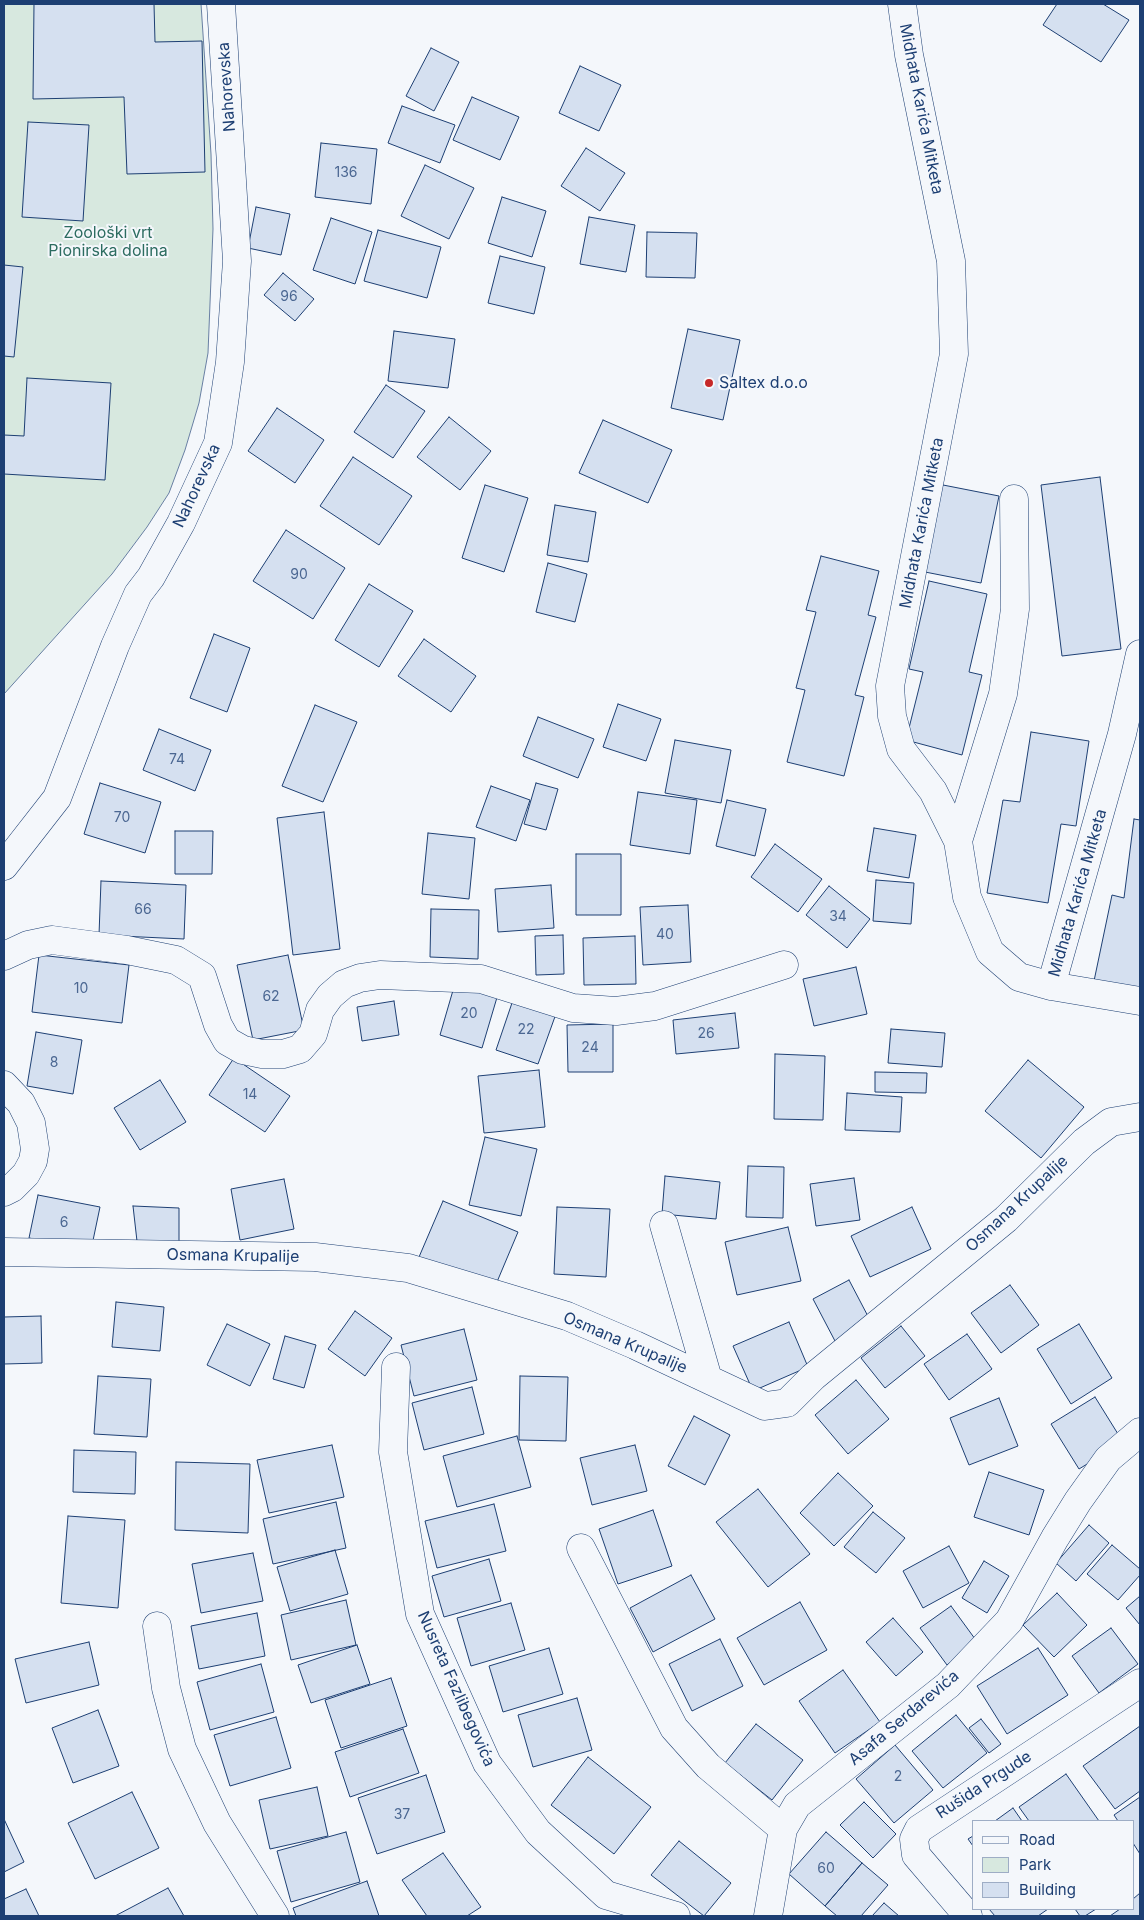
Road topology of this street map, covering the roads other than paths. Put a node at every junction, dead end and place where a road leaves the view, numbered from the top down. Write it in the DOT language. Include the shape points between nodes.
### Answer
graph roads {
  1 [pos="221,4"];
  2 [pos="902,4"];
  3 [pos="1014,499"];
  4 [pos="1140,654"];
  5 [pos="958,841"];
  6 [pos="4,866"];
  7 [pos="4,956"];
  8 [pos="784,965"];
  9 [pos="1051,986"];
  10 [pos="1140,1001"];
  11 [pos="4,1085"];
  12 [pos="1140,1117"];
  13 [pos="4,1192"];
  14 [pos="664,1225"];
  15 [pos="4,1252"];
  16 [pos="396,1367"];
  17 [pos="708,1379"];
  18 [pos="1140,1432"];
  19 [pos="581,1548"];
  20 [pos="157,1626"];
  21 [pos="1140,1683"];
  22 [pos="783,1829"];
  23 [pos="275,1916"];
  24 [pos="676,1916"];
  25 [pos="768,1916"];
  26 [pos="968,1916"];
  1 -- 6 [label="street, Nahorevska" via="238,261 230,362 218,443 181,523 138,594 57,798"];
  2 -- 5 [label="street, Midhata Karića Mitketa" via="909,55 951,261 954,354 890,686 892,716 901,749 933,791"];
  3 -- 5 [label="street" via="1015,609 1003,694"];
  4 -- 9 [label="street, Midhata Karića Mitketa" via="1122,734"];
  5 -- 9 [label="street, Midhata Karića Mitketa" via="967,897 990,952 1019,977"];
  7 -- 8 [label="street" via="28,945 52,940 176,960 202,976 227,1042 262,1054 282,1054 300,1049 313,1034 320,1010 330,996 344,984 360,978 380,975 481,979 573,1008 616,1011 655,1006"];
  9 -- 10 [label="street, Midhata Karića Mitketa"];
  11 -- 13 [label="street" via="21,1103 31,1123 35,1148 26,1174"];
  12 -- 17 [label="street, Osmana Krupalije" via="1111,1122 1084,1142 1006,1219 813,1377 787,1403 765,1406"];
  14 -- 17 [label="street"];
  15 -- 17 [label="street, Osmana Krupalije" via="314,1257 408,1268 567,1316"];
  16 -- 24 [label="street, Nusreta Fazlibegovića" via="393,1452 420,1614 487,1763 538,1832 606,1895"];
  18 -- 22 [label="street, Asafa Serdarevića" via="1108,1459 1078,1501 1009,1621 948,1685 797,1805"];
  19 -- 22 [label="street" via="674,1728 708,1766"];
  20 -- 23 [label="street" via="166,1688 182,1749 217,1823"];
  21 -- 26 [label="street, Rušida Prgude" via="919,1828 914,1839 916,1855"];
  22 -- 25 [label="street, Asafa Serdarevića"];
}
